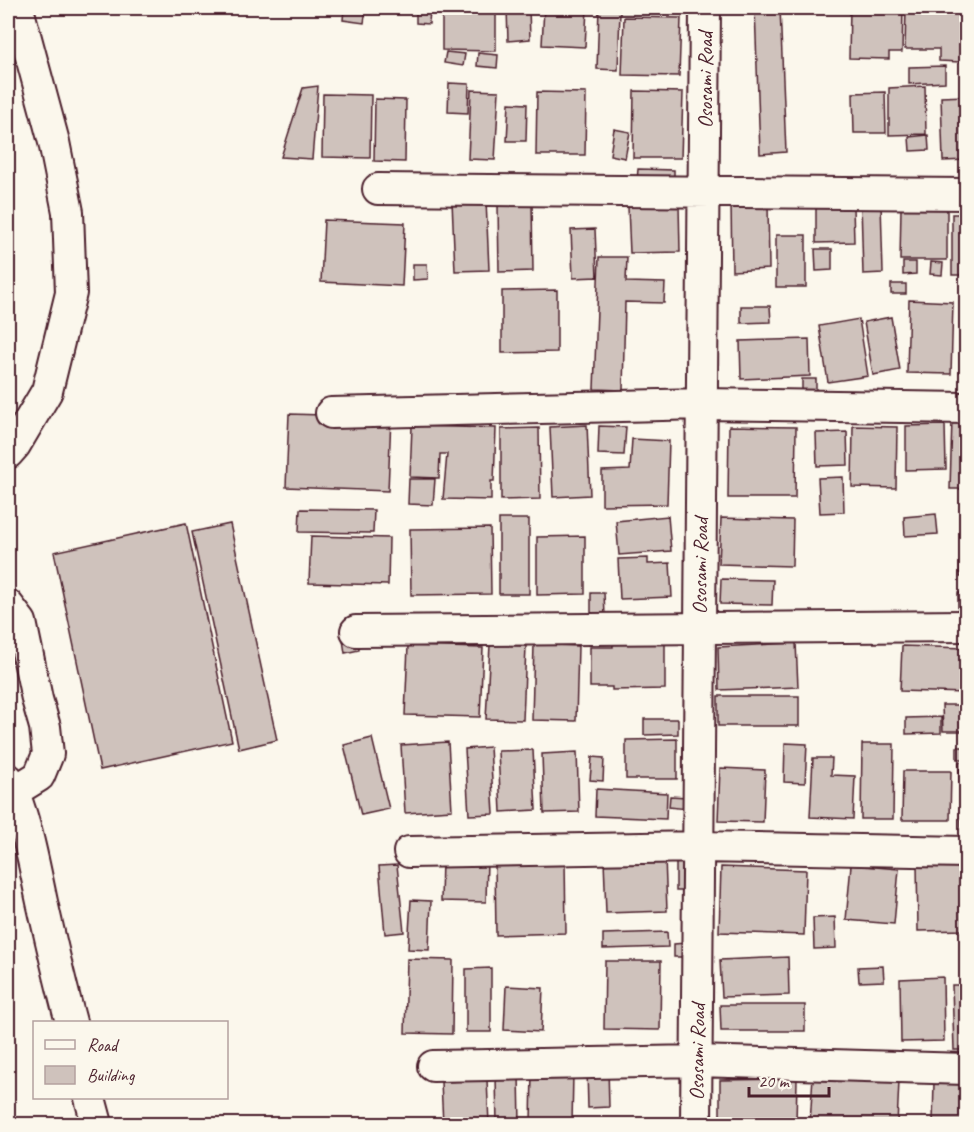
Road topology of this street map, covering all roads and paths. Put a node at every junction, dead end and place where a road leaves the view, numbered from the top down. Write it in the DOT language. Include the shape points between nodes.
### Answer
graph roads {
  1 [pos="705,8"];
  2 [pos="22,10"];
  3 [pos="378,189"];
  4 [pos="704,193"];
  5 [pos="966,194"];
  6 [pos="702,404"];
  7 [pos="966,408"];
  8 [pos="331,413"];
  9 [pos="8,453"];
  10 [pos="8,605"];
  11 [pos="966,626"];
  12 [pos="699,629"];
  13 [pos="356,631"];
  14 [pos="10,785"];
  15 [pos="699,847"];
  16 [pos="409,852"];
  17 [pos="966,852"];
  18 [pos="70,1021"];
  19 [pos="697,1061"];
  20 [pos="433,1066"];
  21 [pos="966,1070"];
  22 [pos="90,1099"];
  23 [pos="97,1125"];
  24 [pos="696,1125"];
  1 -- 4 [label="street, Ososami Road"];
  2 -- 9 [label="street" via="68,212 71,293 47,391"];
  3 -- 4 [label="street"];
  4 -- 5 [label="street"];
  4 -- 6 [label="street, Ososami Road"];
  6 -- 7 [label="street"];
  6 -- 8 [label="street"];
  6 -- 12 [label="street, Ososami Road"];
  10 -- 14 [label="street" via="21,622 48,754 39,776"];
  11 -- 12 [label="street"];
  12 -- 13 [label="street"];
  12 -- 15 [label="street, Ososami Road"];
  14 -- 18 [label="street" via="28,836"];
  15 -- 16 [label="street"];
  15 -- 17 [label="street"];
  15 -- 19 [label="street, Ososami Road"];
  19 -- 20 [label="street"];
  19 -- 21 [label="street"];
  19 -- 24 [label="street, Ososami Road"];
  22 -- 23 [label="street"];
}
